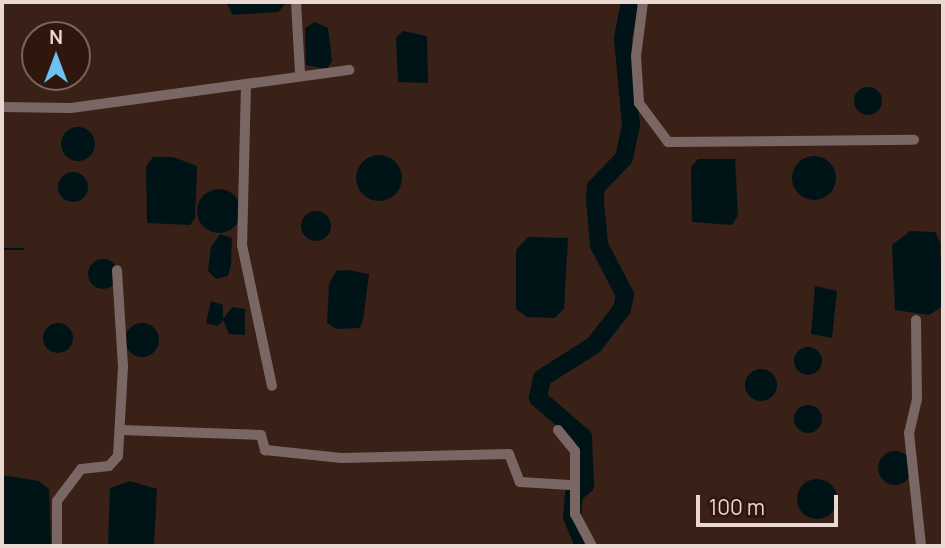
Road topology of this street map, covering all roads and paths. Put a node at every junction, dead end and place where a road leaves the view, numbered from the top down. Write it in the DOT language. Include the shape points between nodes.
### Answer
graph roads {
  1 [pos="296,2"];
  2 [pos="643,2"];
  3 [pos="349,70"];
  4 [pos="300,75"];
  5 [pos="246,85"];
  6 [pos="2,107"];
  7 [pos="914,140"];
  8 [pos="117,270"];
  9 [pos="916,320"];
  10 [pos="272,386"];
  11 [pos="564,429"];
  12 [pos="121,430"];
  13 [pos="570,485"];
  14 [pos="57,546"];
  15 [pos="592,546"];
  16 [pos="921,546"];
  1 -- 4 [label="street"];
  2 -- 7 [label="street" via="636,56 639,103 668,142"];
  3 -- 4 [label="street"];
  4 -- 5 [label="street"];
  5 -- 6 [label="street" via="71,108"];
  5 -- 10 [label="street" via="242,245"];
  8 -- 12 [label="street"];
  9 -- 16 [label="street" via="917,392 909,433"];
  11 -- 13 [label="street" via="575,451"];
  12 -- 13 [label="street" via="261,435 265,450 342,458 509,454 520,482"];
  12 -- 14 [label="street" via="115,462 81,469 57,501"];
  13 -- 15 [label="street" via="575,514"];
}
